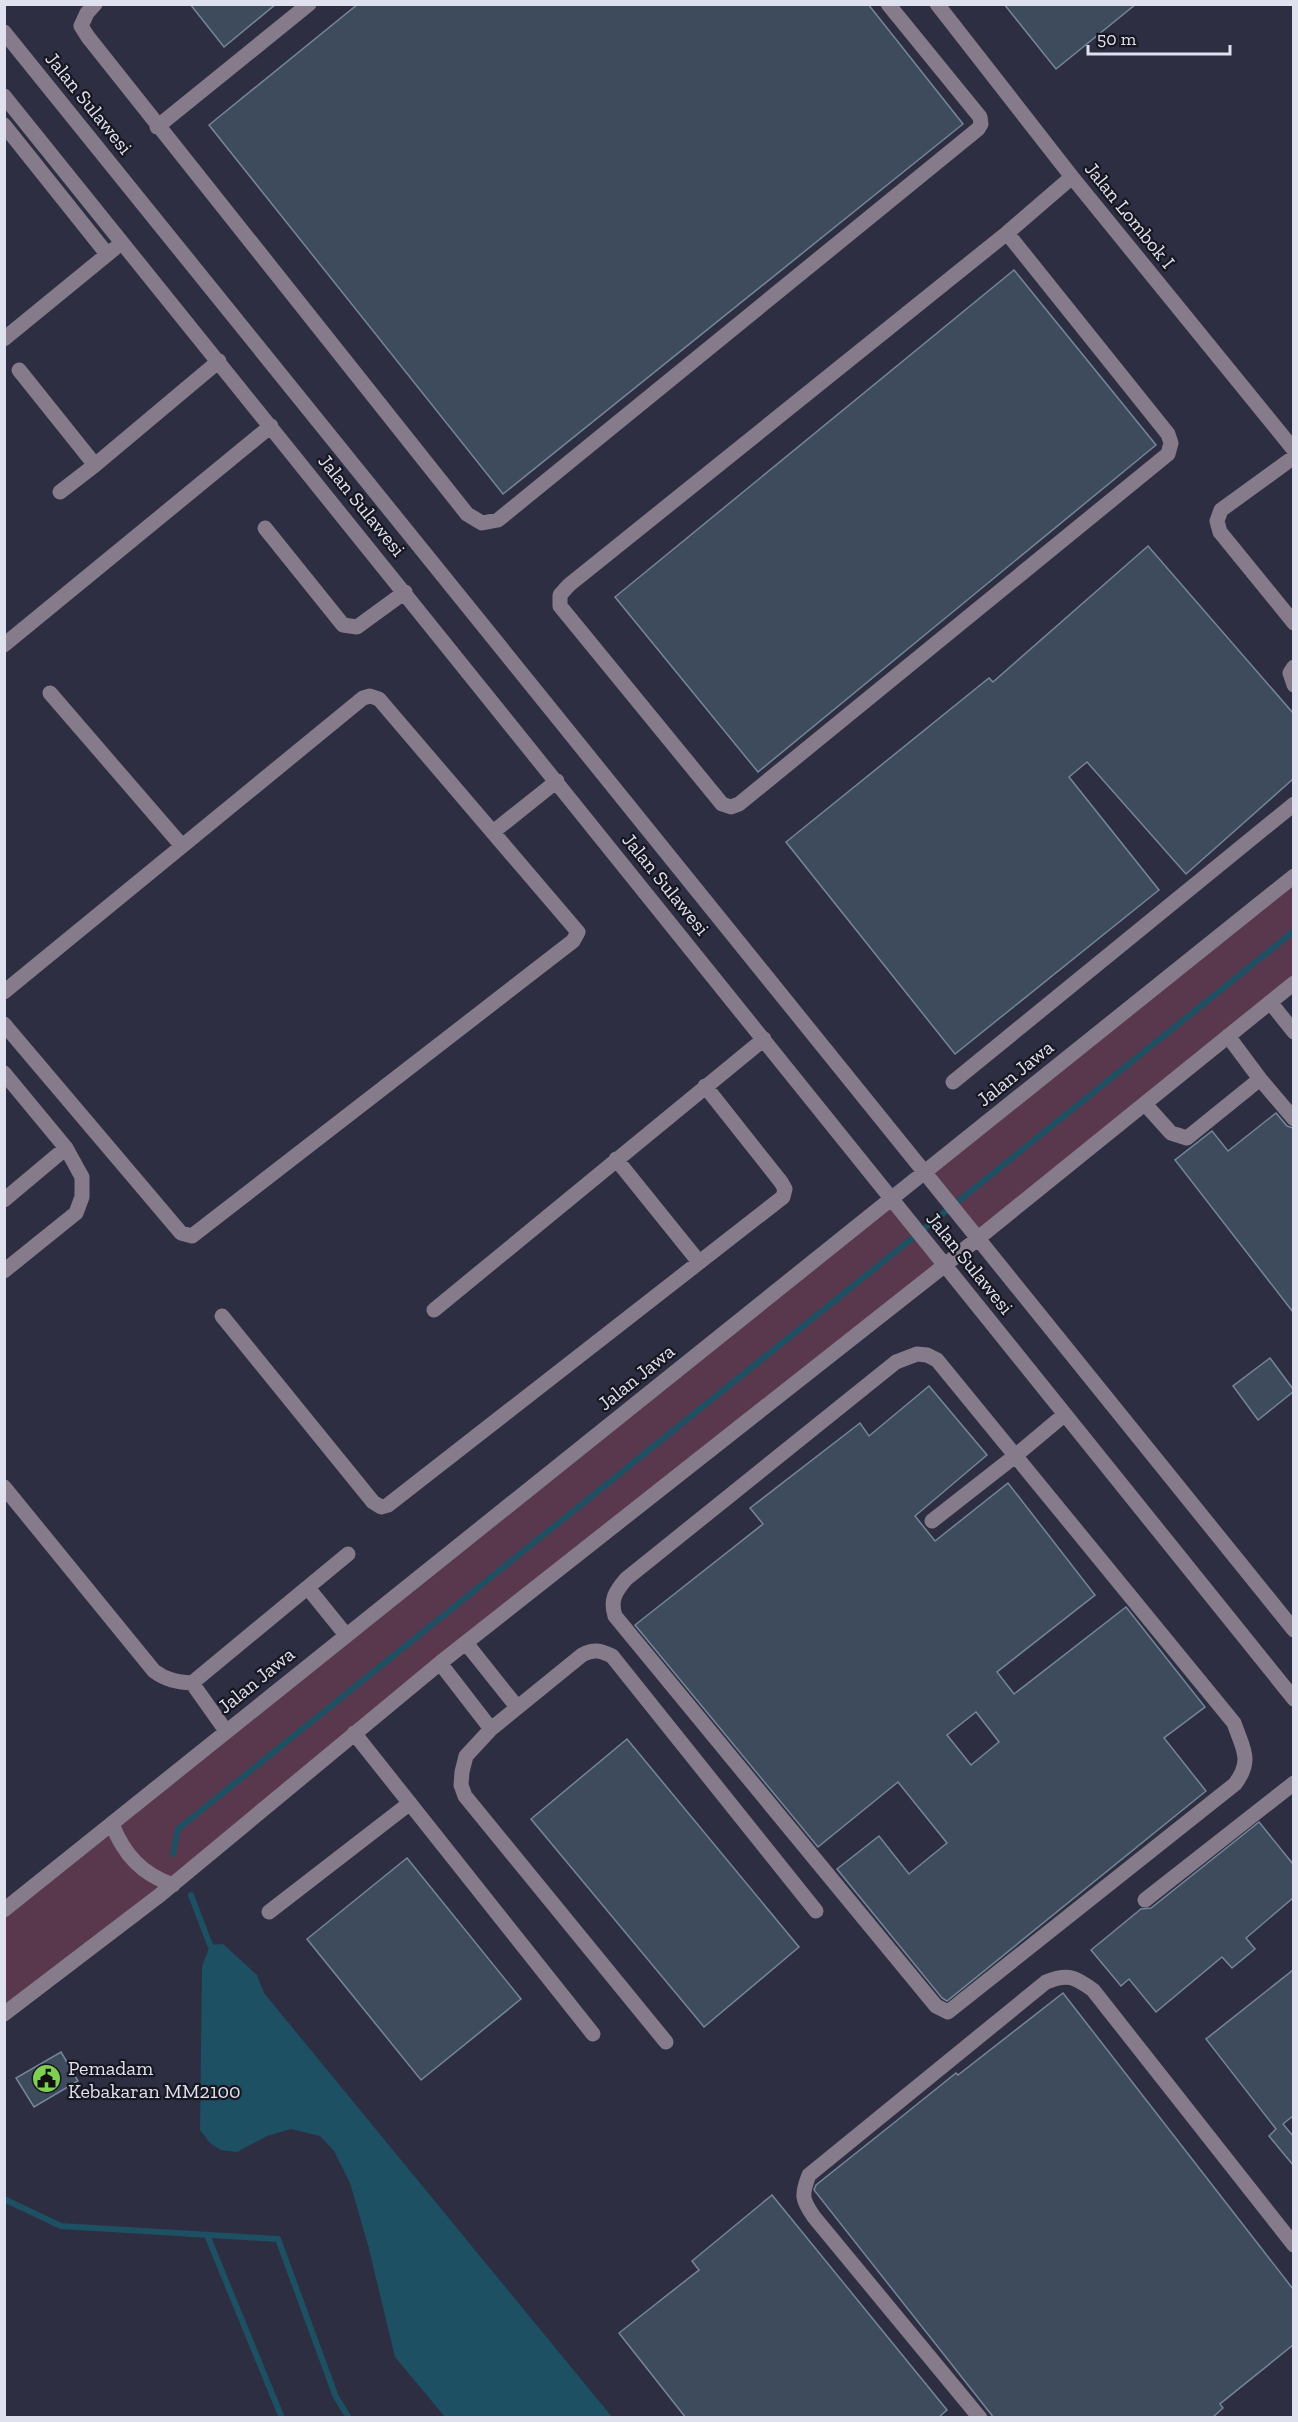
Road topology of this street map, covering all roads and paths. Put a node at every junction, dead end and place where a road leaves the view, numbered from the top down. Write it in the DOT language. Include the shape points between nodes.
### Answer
graph roads {
  1 [pos="94,4"];
  2 [pos="309,4"];
  3 [pos="888,4"];
  4 [pos="937,4"];
  5 [pos="4,32"];
  6 [pos="4,96"];
  7 [pos="4,125"];
  8 [pos="157,127"];
  9 [pos="1072,177"];
  10 [pos="1007,233"];
  11 [pos="123,241"];
  12 [pos="107,254"];
  13 [pos="5,337"];
  14 [pos="219,361"];
  15 [pos="19,370"];
  16 [pos="271,426"];
  17 [pos="1293,450"];
  18 [pos="1293,457"];
  19 [pos="95,465"];
  20 [pos="60,492"];
  21 [pos="266,528"];
  22 [pos="405,592"];
  23 [pos="1293,623"];
  24 [pos="4,645"];
  25 [pos="1293,667"];
  26 [pos="1293,685"];
  27 [pos="50,693"];
  28 [pos="557,781"];
  29 [pos="1293,804"];
  30 [pos="493,832"];
  31 [pos="182,846"];
  32 [pos="1293,876"];
  33 [pos="1293,983"];
  34 [pos="4,992"];
  35 [pos="1270,1002"];
  36 [pos="4,1024"];
  37 [pos="1293,1032"];
  38 [pos="1228,1036"];
  39 [pos="764,1039"];
  40 [pos="4,1073"];
  41 [pos="1260,1079"];
  42 [pos="953,1082"];
  43 [pos="705,1086"];
  44 [pos="1144,1104"];
  45 [pos="1293,1119"];
  46 [pos="66,1148"];
  47 [pos="616,1159"];
  48 [pos="925,1173"];
  49 [pos="892,1198"];
  50 [pos="4,1200"];
  51 [pos="978,1238"];
  52 [pos="699,1262"];
  53 [pos="945,1265"];
  54 [pos="4,1271"];
  55 [pos="434,1310"];
  56 [pos="222,1316"];
  57 [pos="1064,1414"];
  58 [pos="1015,1456"];
  59 [pos="4,1487"];
  60 [pos="932,1521"];
  61 [pos="348,1554"];
  62 [pos="308,1588"];
  63 [pos="1293,1630"];
  64 [pos="346,1635"];
  65 [pos="466,1643"];
  66 [pos="440,1663"];
  67 [pos="192,1683"];
  68 [pos="1293,1699"];
  69 [pos="517,1707"];
  70 [pos="491,1730"];
  71 [pos="226,1731"];
  72 [pos="354,1733"];
  73 [pos="1293,1783"];
  74 [pos="410,1803"];
  75 [pos="112,1824"];
  76 [pos="173,1885"];
  77 [pos="1145,1900"];
  78 [pos="4,1910"];
  79 [pos="816,1911"];
  80 [pos="269,1912"];
  81 [pos="4,2014"];
  82 [pos="593,2034"];
  83 [pos="666,2042"];
  84 [pos="1293,2245"];
  85 [pos="980,2418"];
  1 -- 8 [label="street" via="81,26"];
  2 -- 8 [label="street"];
  3 -- 8 [label="street" via="980,117 980,127 498,520 482,523 459,505"];
  4 -- 9 [label="street, Jalan Lombok I"];
  5 -- 48 [label="street, Jalan Sulawesi"];
  6 -- 11 [label="street, Jalan Sulawesi"];
  7 -- 12 [label="street"];
  9 -- 10 [label="street"];
  9 -- 17 [label="street, Jalan Lombok I"];
  10 -- 10 [label="street" via="560,595 560,606 722,804 739,804 1168,454 1168,434"];
  11 -- 12 [label="street"];
  11 -- 14 [label="street, Jalan Sulawesi"];
  12 -- 13 [label="street"];
  14 -- 16 [label="street, Jalan Sulawesi"];
  14 -- 19 [label="street"];
  15 -- 19 [label="street"];
  16 -- 22 [label="street, Jalan Sulawesi"];
  16 -- 24 [label="street"];
  18 -- 23 [label="street" via="1221,510 1217,521 1220,532"];
  19 -- 20 [label="street"];
  21 -- 22 [label="street" via="347,627 357,627"];
  22 -- 28 [label="street, Jalan Sulawesi"];
  25 -- 26 [label="street"];
  27 -- 31 [label="street"];
  28 -- 30 [label="street"];
  28 -- 39 [label="street, Jalan Sulawesi"];
  29 -- 42 [label="street"];
  30 -- 31 [label="street" via="379,699 370,696"];
  30 -- 36 [label="street" via="576,928 576,937 192,1236 181,1233"];
  31 -- 34 [label="street"];
  32 -- 48 [label="street, Jalan Jawa"];
  33 -- 35 [label="street"];
  35 -- 37 [label="street"];
  35 -- 38 [label="street"];
  38 -- 41 [label="street"];
  38 -- 44 [label="street"];
  39 -- 43 [label="street"];
  39 -- 49 [label="street, Jalan Sulawesi"];
  40 -- 46 [label="street"];
  41 -- 44 [label="street" via="1187,1138 1171,1133"];
  41 -- 45 [label="street"];
  43 -- 47 [label="street"];
  43 -- 52 [label="street" via="785,1190 783,1197"];
  44 -- 51 [label="street"];
  46 -- 50 [label="street"];
  46 -- 54 [label="street" via="82,1178 82,1197 76,1213"];
  47 -- 52 [label="street"];
  47 -- 55 [label="street"];
  48 -- 49 [label="street, Jalan Jawa"];
  48 -- 51 [label="street, Jalan Sulawesi"];
  49 -- 53 [label="street, Jalan Sulawesi"];
  49 -- 64 [label="street, Jalan Jawa"];
  51 -- 53 [label="street"];
  51 -- 63 [label="street, Jalan Sulawesi"];
  52 -- 56 [label="street" via="381,1507"];
  53 -- 57 [label="street, Jalan Sulawesi"];
  53 -- 65 [label="street"];
  57 -- 58 [label="street"];
  57 -- 68 [label="street, Jalan Sulawesi"];
  58 -- 58 [label="street" via="937,1360 917,1354 906,1357 626,1579 614,1593 612,1606 615,1616 936,2006 948,2012 1235,1784 1244,1772 1246,1759 1234,1723"];
  58 -- 60 [label="street"];
  59 -- 67 [label="street" via="154,1671 164,1679"];
  61 -- 62 [label="street"];
  62 -- 64 [label="street"];
  62 -- 67 [label="street"];
  64 -- 71 [label="street, Jalan Jawa"];
  65 -- 66 [label="street"];
  65 -- 69 [label="street"];
  66 -- 70 [label="street"];
  66 -- 72 [label="street"];
  67 -- 71 [label="street"];
  69 -- 70 [label="street"];
  69 -- 79 [label="street" via="582,1655 600,1650 612,1656"];
  70 -- 83 [label="street" via="466,1756 462,1778 465,1796"];
  71 -- 75 [label="street, Jalan Jawa"];
  72 -- 74 [label="street"];
  72 -- 76 [label="street"];
  73 -- 77 [label="street"];
  74 -- 80 [label="street"];
  74 -- 82 [label="street"];
  75 -- 76 [label="street" via="134,1863"];
  75 -- 78 [label="street, Jalan Jawa"];
  76 -- 81 [label="street"];
  84 -- 85 [label="street" via="1093,1990 1077,1979 1061,1976 1046,1982 809,2175 803,2189 804,2203 814,2217"];
}
